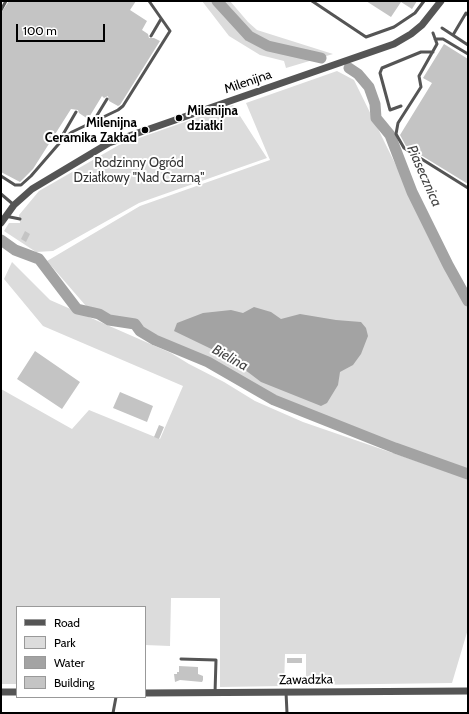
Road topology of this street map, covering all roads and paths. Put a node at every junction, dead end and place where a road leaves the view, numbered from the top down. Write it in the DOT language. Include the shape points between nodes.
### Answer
graph roads {
  1 [pos="6,1"];
  2 [pos="149,1"];
  3 [pos="312,1"];
  4 [pos="424,1"];
  5 [pos="441,1"];
  6 [pos="1,10"];
  7 [pos="468,15"];
  8 [pos="162,19"];
  9 [pos="442,28"];
  10 [pos="432,33"];
  11 [pos="452,35"];
  12 [pos="151,36"];
  13 [pos="435,38"];
  14 [pos="468,45"];
  15 [pos="433,52"];
  16 [pos="468,54"];
  17 [pos="106,99"];
  18 [pos="401,106"];
  19 [pos="76,112"];
  20 [pos="93,122"];
  21 [pos="54,150"];
  22 [pos="1,176"];
  23 [pos="468,188"];
  24 [pos="1,194"];
  25 [pos="5,197"];
  26 [pos="1,200"];
  27 [pos="14,205"];
  28 [pos="20,219"];
  29 [pos="3,220"];
  30 [pos="181,659"];
  31 [pos="468,691"];
  32 [pos="1,692"];
  33 [pos="16,692"];
  34 [pos="286,692"];
  35 [pos="146,693"];
  36 [pos="215,693"];
  37 [pos="116,698"];
  38 [pos="113,713"];
  39 [pos="287,713"];
  1 -- 6 [label="lane"];
  2 -- 8 [label="lane"];
  3 -- 4 [label="lane" via="366,37 394,27 415,13"];
  5 -- 27 [label="street, Milenijna" via="422,25 394,44 109,143 38,184"];
  7 -- 11 [label="lane" via="466,14"];
  8 -- 12 [label="lane"];
  8 -- 20 [label="lane" via="170,31 123,106"];
  9 -- 11 [label="lane"];
  10 -- 13 [label="lane"];
  11 -- 14 [label="lane"];
  13 -- 15 [label="lane" via="437,44"];
  13 -- 16 [label="lane" via="443,39"];
  15 -- 18 [label="lane" via="421,52 382,68 380,73 390,110"];
  15 -- 23 [label="lane" via="419,76 421,87 398,123 396,134 404,148"];
  17 -- 20 [label="lane"];
  19 -- 21 [label="lane"];
  20 -- 21 [label="lane" via="72,132"];
  21 -- 22 [label="lane" via="21,185 15,185"];
  24 -- 25 [label="lane"];
  25 -- 26 [label="lane"];
  25 -- 27 [label="lane"];
  27 -- 29 [label="street, Milenijna"];
  28 -- 29 [label="lane"];
  30 -- 36 [label="lane" via="216,660"];
  31 -- 34 [label="street, Zawadzka"];
  32 -- 33 [label="street"];
  34 -- 36 [label="street, Zawadzka"];
  34 -- 39 [label="lane"];
  35 -- 36 [label="street, Zawadzka"];
  37 -- 38 [label="lane"];
}
